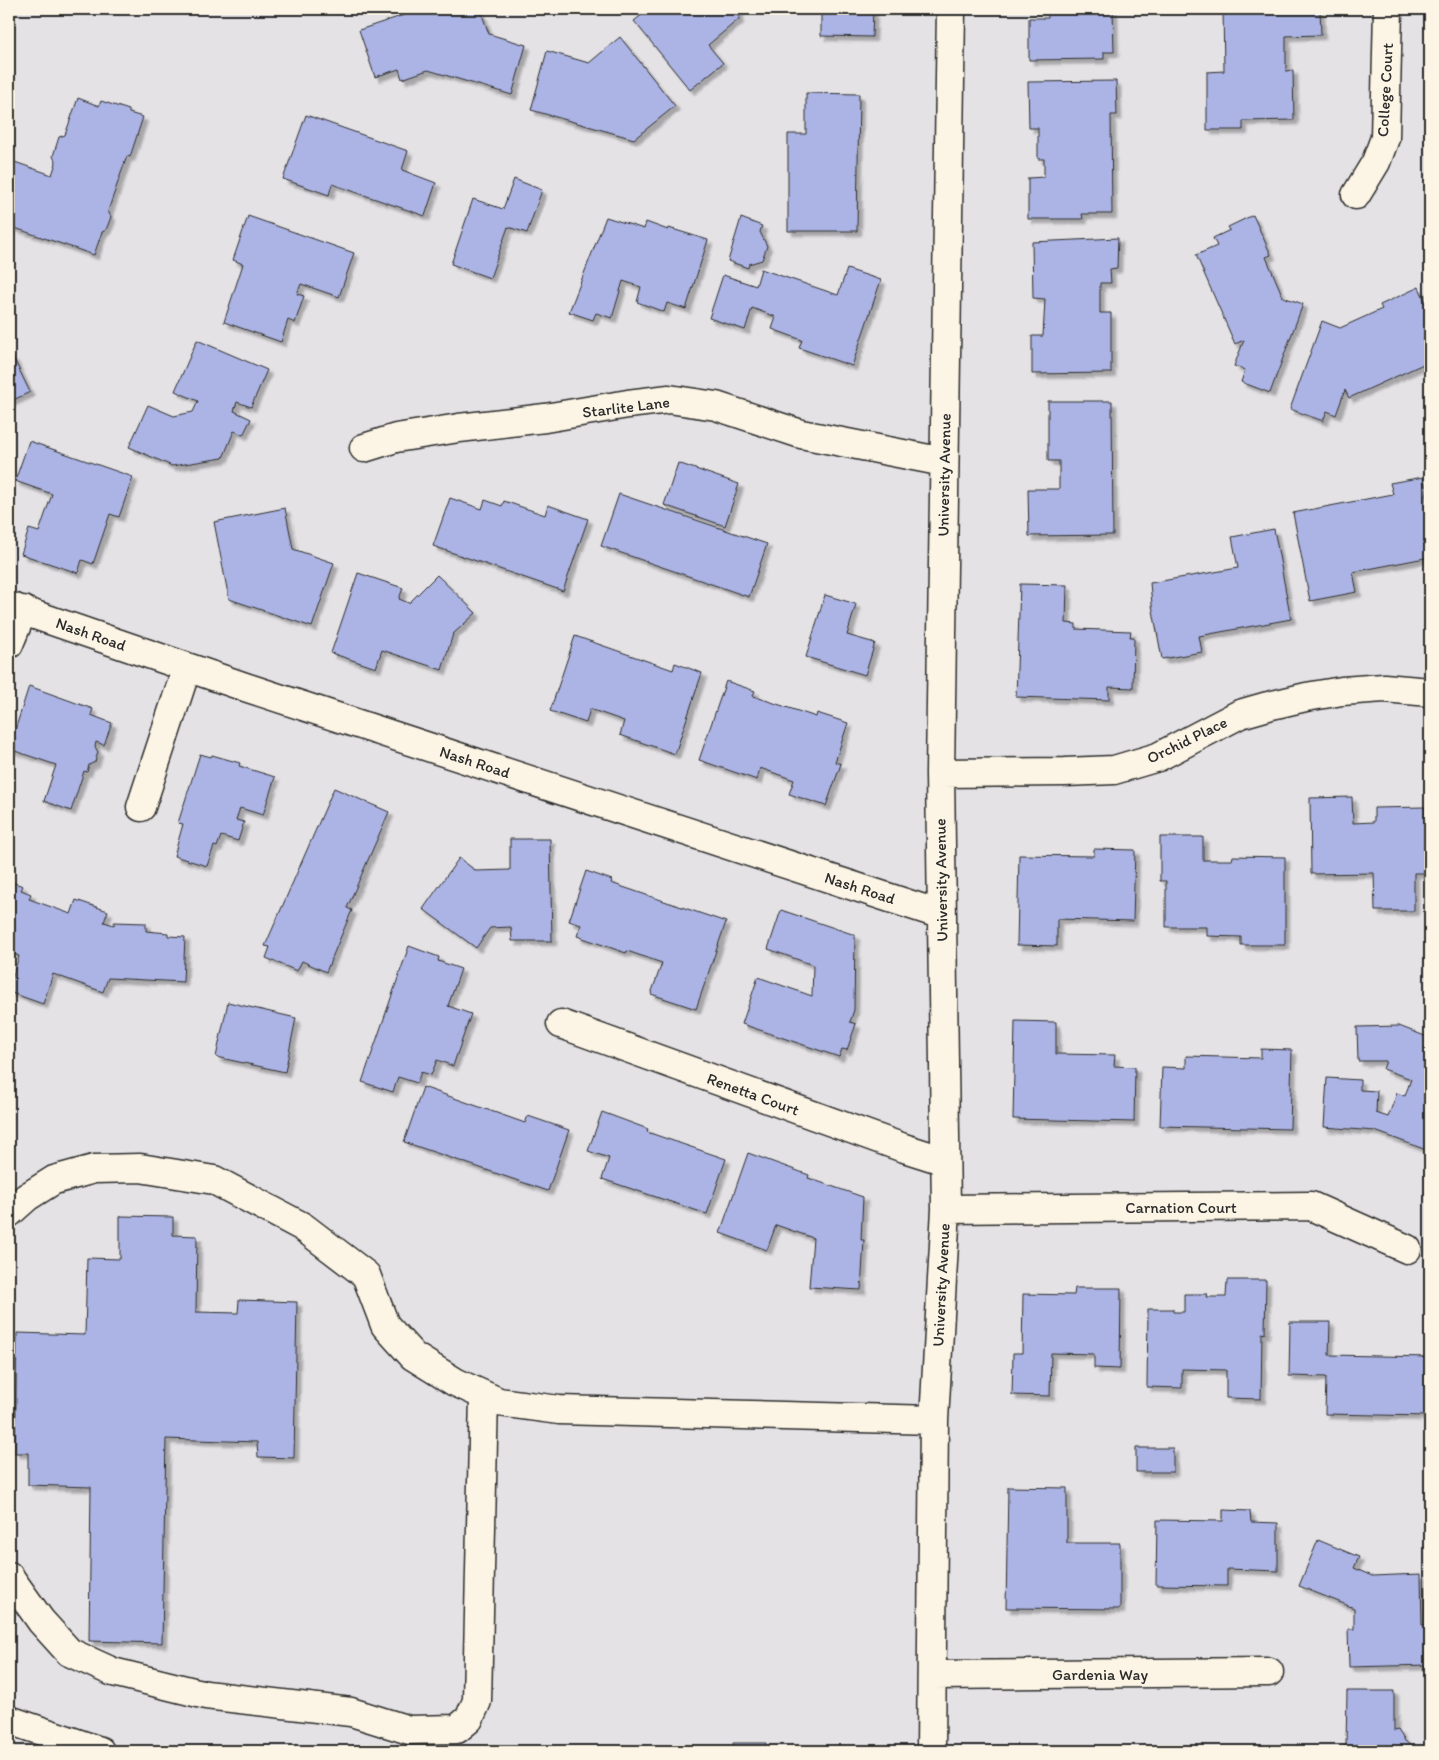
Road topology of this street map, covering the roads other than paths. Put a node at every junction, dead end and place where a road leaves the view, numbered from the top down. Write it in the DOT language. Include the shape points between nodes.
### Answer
graph roads {
  1 [pos="951,9"];
  2 [pos="1388,9"];
  3 [pos="1356,195"];
  4 [pos="364,448"];
  5 [pos="944,462"];
  6 [pos="16,608"];
  7 [pos="9,644"];
  8 [pos="187,667"];
  9 [pos="1430,692"];
  10 [pos="940,773"];
  11 [pos="141,807"];
  12 [pos="942,915"];
  13 [pos="561,1024"];
  14 [pos="945,1161"];
  15 [pos="946,1209"];
  16 [pos="9,1213"];
  17 [pos="1407,1248"];
  18 [pos="484,1396"];
  19 [pos="934,1420"];
  20 [pos="9,1576"];
  21 [pos="1269,1672"];
  22 [pos="932,1675"];
  23 [pos="9,1720"];
  24 [pos="100,1751"];
  25 [pos="931,1751"];
  1 -- 5 [label="street, University Avenue"];
  2 -- 3 [label="street, College Court" via="1385,138 1376,162"];
  4 -- 5 [label="street, Starlite Lane" via="396,438 669,399 716,406 801,434"];
  5 -- 10 [label="street, University Avenue"];
  6 -- 7 [label="street"];
  6 -- 8 [label="street, Nash Road"];
  8 -- 11 [label="street"];
  8 -- 12 [label="street, Nash Road"];
  9 -- 10 [label="street, Orchid Place" via="1384,688 1342,691 1268,706 1240,714 1158,757 1114,770"];
  10 -- 12 [label="street, University Avenue"];
  12 -- 14 [label="street, University Avenue"];
  13 -- 14 [label="street, Renetta Court"];
  14 -- 15 [label="street, University Avenue"];
  15 -- 17 [label="street, Carnation Court" via="1311,1206"];
  15 -- 19 [label="street, University Avenue"];
  16 -- 18 [label="street" via="54,1180 94,1169 140,1168 214,1180 303,1227 366,1275 385,1325 413,1356"];
  18 -- 19 [label="street" via="499,1402 559,1410"];
  18 -- 20 [label="street" via="477,1701 470,1720 457,1729 409,1730 351,1712 206,1694 113,1672 69,1652 41,1621"];
  19 -- 22 [label="street, University Avenue"];
  21 -- 22 [label="street, Gardenia Way"];
  22 -- 25 [label="street, University Avenue"];
  23 -- 24 [label="street"];
}
